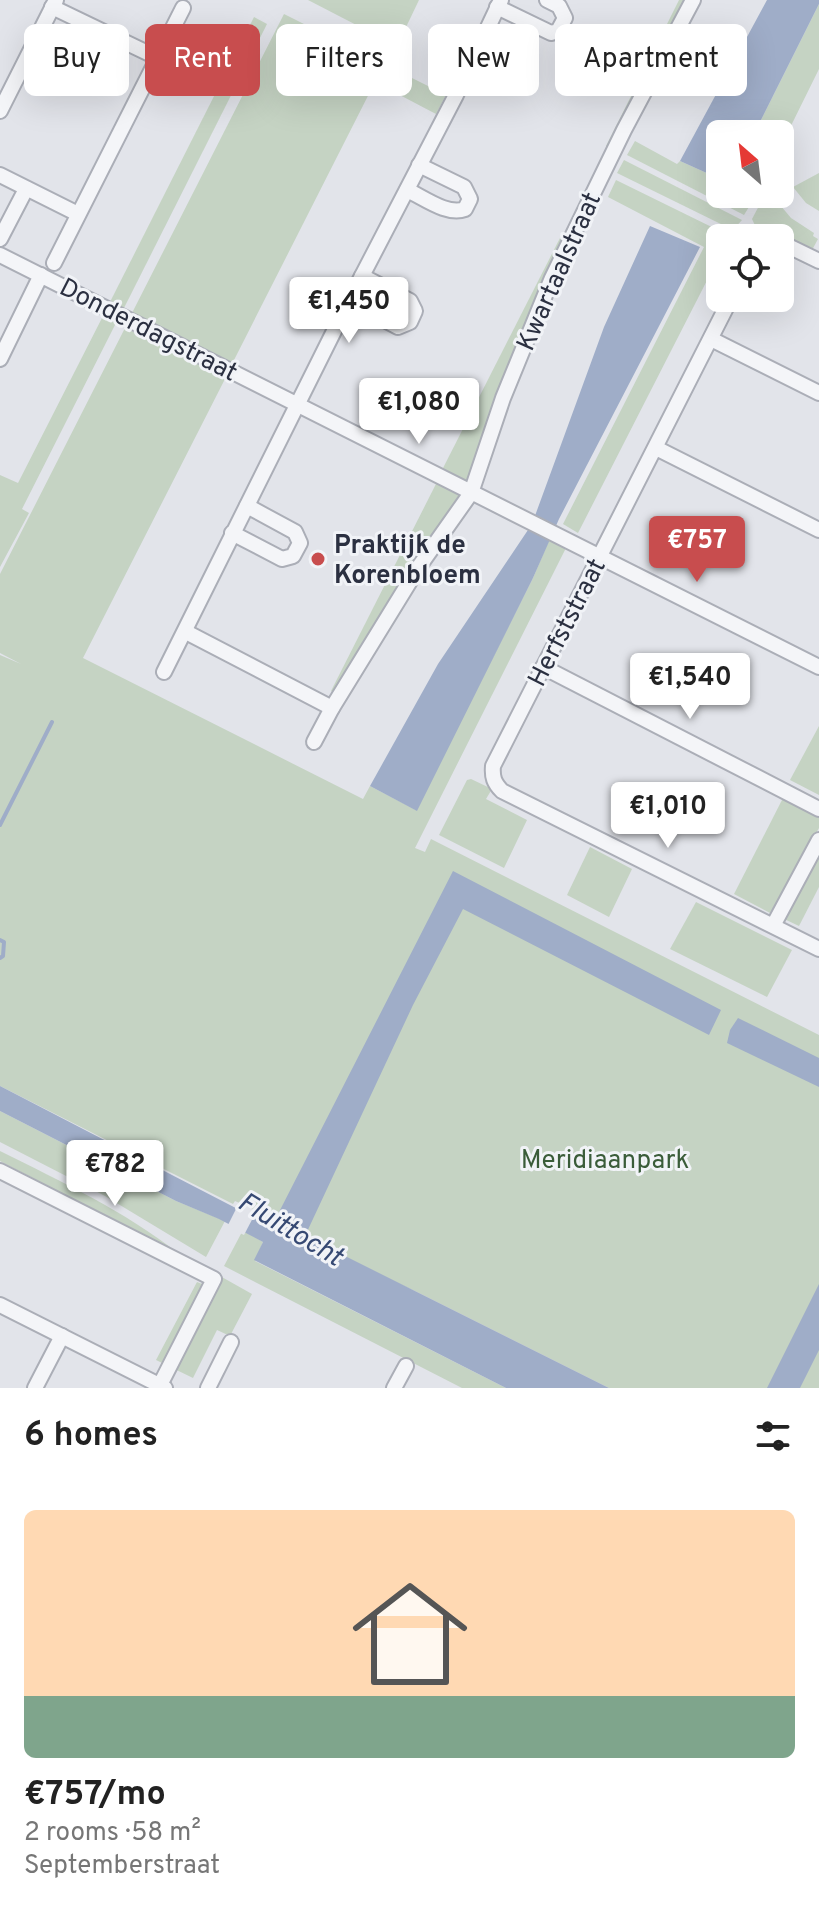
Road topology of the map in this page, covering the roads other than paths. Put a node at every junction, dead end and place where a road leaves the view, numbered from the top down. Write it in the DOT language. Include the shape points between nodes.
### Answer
graph roads {
  1 [pos="547,0"];
  2 [pos="693,0"];
  3 [pos="54,4"];
  4 [pos="499,4"];
  5 [pos="183,8"];
  6 [pos="175,24"];
  7 [pos="145,51"];
  8 [pos="145,83"];
  9 [pos="0,111"];
  10 [pos="419,165"];
  11 [pos="0,175"];
  12 [pos="26,189"];
  13 [pos="407,190"];
  14 [pos="78,214"];
  15 [pos="0,239"];
  16 [pos="794,249"];
  17 [pos="0,255"];
  18 [pos="819,261"];
  19 [pos="54,263"];
  20 [pos="41,275"];
  21 [pos="362,276"];
  22 [pos="349,301"];
  23 [pos="724,312"];
  24 [pos="711,339"];
  25 [pos="0,359"];
  26 [pos="819,393"];
  27 [pos="297,404"];
  28 [pos="656,448"];
  29 [pos="471,493"];
  30 [pos="247,506"];
  31 [pos="819,530"];
  32 [pos="232,533"];
  33 [pos="599,556"];
  34 [pos="186,632"];
  35 [pos="543,667"];
  36 [pos="819,667"];
  37 [pos="164,672"];
  38 [pos="332,708"];
  39 [pos="314,742"];
  40 [pos="819,809"];
  41 [pos="819,840"];
  42 [pos="774,924"];
  43 [pos="819,949"];
  44 [pos="0,1171"];
  45 [pos="0,1305"];
  46 [pos="62,1336"];
  47 [pos="231,1342"];
  48 [pos="406,1366"];
  49 [pos="162,1386"];
  50 [pos="35,1388"];
  51 [pos="208,1388"];
  52 [pos="394,1388"];
  1 -- 4 [label="street" via="559,6 565,18 551,33"];
  2 -- 29 [label="street, Kwartaalstraat" via="552,278"];
  3 -- 7 [label="street"];
  3 -- 9 [label="street"];
  4 -- 10 [label="street"];
  5 -- 6 [label="street"];
  8 -- 14 [label="street"];
  10 -- 13 [label="street"];
  10 -- 13 [label="street" via="464,187 470,199 465,209 450,211"];
  11 -- 12 [label="street"];
  12 -- 14 [label="street"];
  12 -- 15 [label="street"];
  13 -- 21 [label="street"];
  14 -- 19 [label="street"];
  16 -- 18 [label="street"];
  17 -- 20 [label="street, Donderdagstraat"];
  20 -- 25 [label="street"];
  20 -- 27 [label="street, Donderdagstraat"];
  21 -- 22 [label="street"];
  21 -- 22 [label="street" via="410,301 415,311 410,322 398,327"];
  22 -- 27 [label="street"];
  23 -- 24 [label="street, Herfststraat"];
  24 -- 26 [label="street"];
  24 -- 28 [label="street, Herfststraat"];
  27 -- 29 [label="street, Donderdagstraat"];
  27 -- 30 [label="street"];
  28 -- 31 [label="street"];
  28 -- 33 [label="street, Herfststraat"];
  29 -- 33 [label="street, Donderdagstraat"];
  29 -- 38 [label="street, Kwartaalstraat"];
  30 -- 32 [label="street"];
  30 -- 32 [label="street" via="295,532 300,543 293,556 282,559"];
  32 -- 34 [label="street"];
  33 -- 35 [label="street, Herfststraat"];
  33 -- 36 [label="street, Donderdagstraat"];
  34 -- 37 [label="street"];
  34 -- 38 [label="street"];
  35 -- 40 [label="street"];
  35 -- 42 [label="street, Herfststraat" via="493,766 492,777 502,791"];
  38 -- 39 [label="street, Kwartaalstraat"];
  41 -- 42 [label="street"];
  42 -- 43 [label="street"];
  44 -- 49 [label="street" via="214,1279"];
  45 -- 46 [label="street"];
  46 -- 49 [label="street"];
  46 -- 50 [label="street"];
  47 -- 51 [label="street"];
  48 -- 52 [label="street"];
}
